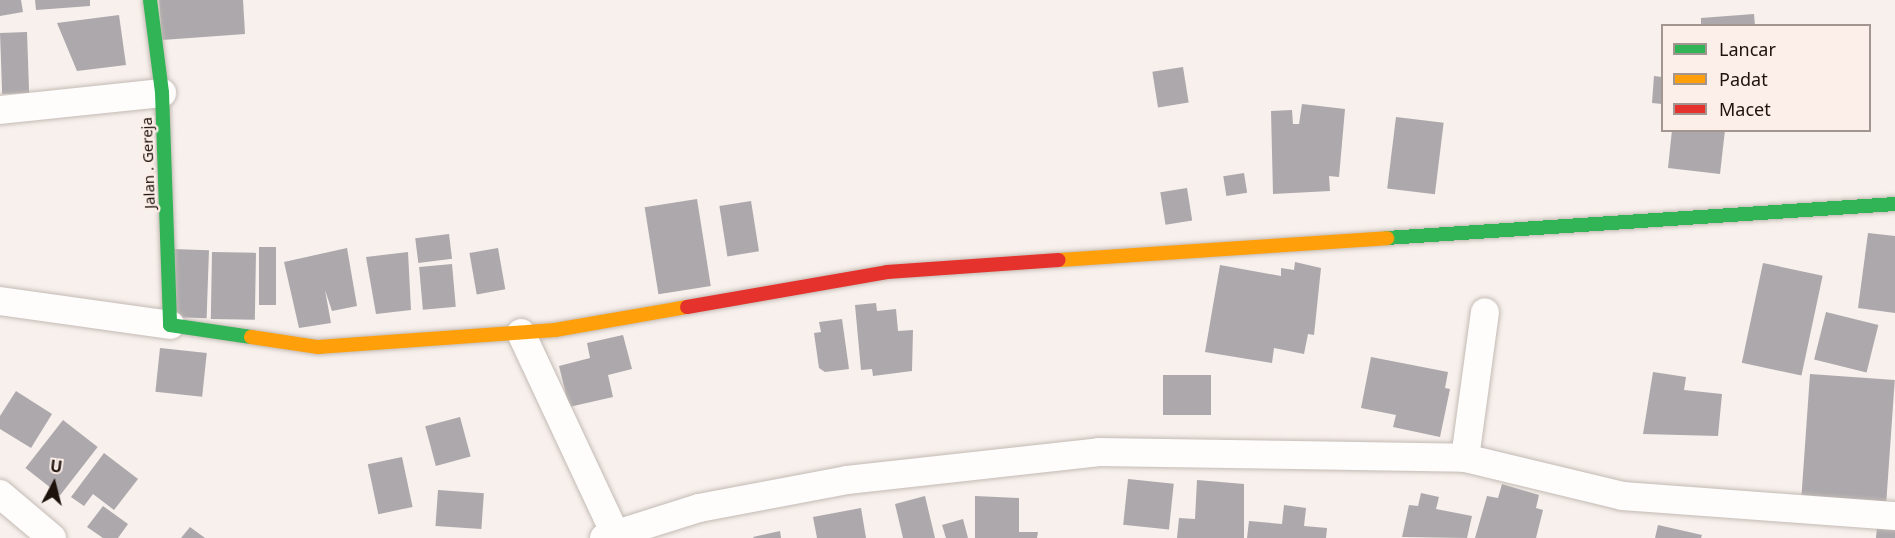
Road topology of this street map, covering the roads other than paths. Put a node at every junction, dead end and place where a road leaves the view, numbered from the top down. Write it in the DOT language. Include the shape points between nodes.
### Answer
graph roads {
  1 [pos="150,0"];
  2 [pos="162,93"];
  3 [pos="0,110"];
  4 [pos="1895,204"];
  5 [pos="0,301"];
  6 [pos="1485,312"];
  7 [pos="170,325"];
  8 [pos="521,333"];
  9 [pos="1465,458"];
  10 [pos="0,494"];
  11 [pos="1895,516"];
  12 [pos="610,536"];
  13 [pos="52,538"];
  1 -- 2 [label="street, Jalan . Gereja"];
  2 -- 3 [label="street"];
  2 -- 7 [label="street, Jalan . Gereja"];
  4 -- 8 [label="street" via="887,272"];
  5 -- 7 [label="street"];
  6 -- 9 [label="street"];
  7 -- 8 [label="street" via="318,347"];
  8 -- 12 [label="street"];
  9 -- 11 [label="street" via="1623,496"];
  9 -- 12 [label="street" via="1330,452 1054,454 847,480 699,508"];
  10 -- 13 [label="street"];
}
